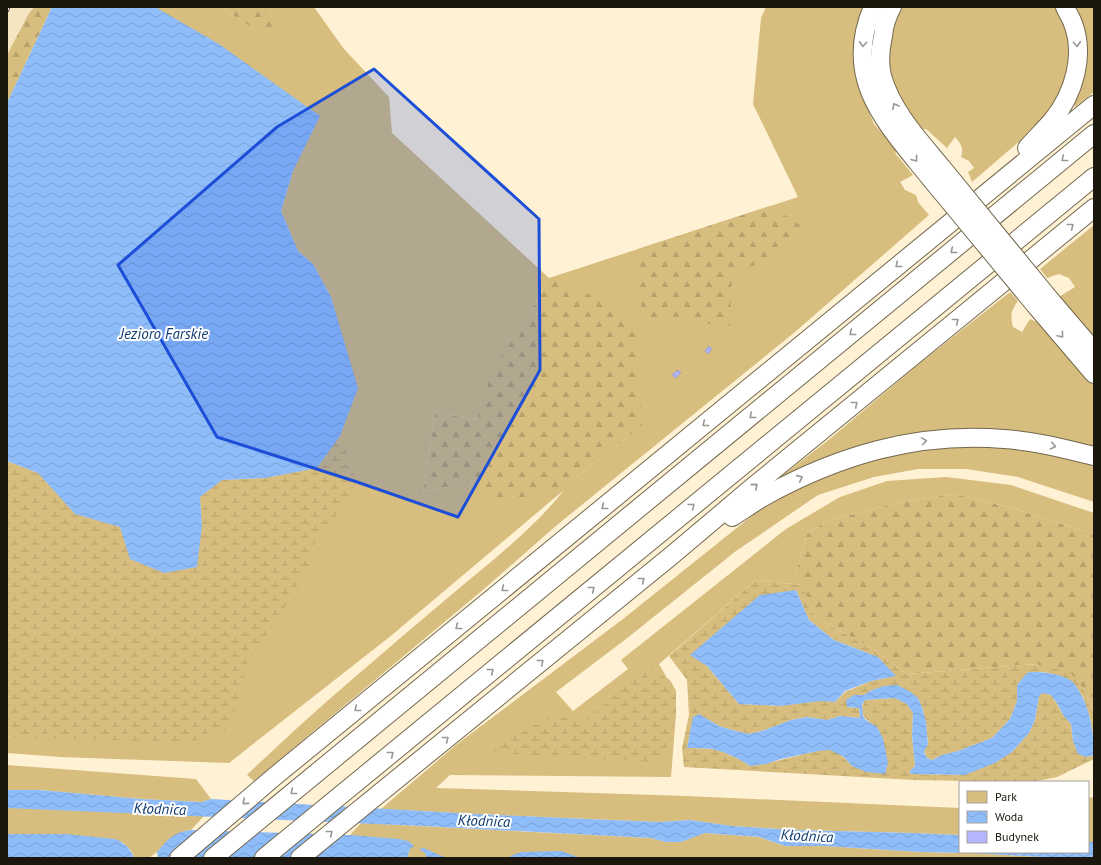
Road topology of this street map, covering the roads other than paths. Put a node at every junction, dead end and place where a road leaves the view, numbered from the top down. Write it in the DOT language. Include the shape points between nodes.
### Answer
graph roads {
  1 [pos="873,7"];
  2 [pos="892,7"];
  3 [pos="1065,7"];
  4 [pos="1094,105"];
  5 [pos="1094,134"];
  6 [pos="937,174"];
  7 [pos="1094,177"];
  8 [pos="982,196"];
  9 [pos="1094,208"];
  10 [pos="1041,301"];
  11 [pos="1094,350"];
  12 [pos="1094,374"];
  13 [pos="1094,456"];
  14 [pos="671,556"];
  15 [pos="179,858"];
  16 [pos="213,858"];
  17 [pos="264,858"];
  18 [pos="300,858"];
  1 -- 6 [label="highway, one-way" via="866,26 863,50 865,73 872,97 892,130"];
  6 -- 2 [label="highway, one-way" via="918,138 899,113 882,76 881,43"];
  3 -- 8 [label="highway, one-way" via="1076,37 1078,56 1070,91 1052,121"];
  4 -- 8 [label="highway"];
  5 -- 16 [label="highway, one-way"];
  6 -- 10 [label="highway, bridge"];
  17 -- 7 [label="highway, one-way"];
  8 -- 15 [label="highway, one-way" via="274,777"];
  14 -- 9 [label="highway, one-way"];
  10 -- 11 [label="highway"];
  10 -- 12 [label="highway, one-way"];
  14 -- 13 [label="highway, one-way" via="762,498 792,482 840,461 877,450 934,439 964,438 1012,440"];
  18 -- 14 [label="highway, one-way"];
}
